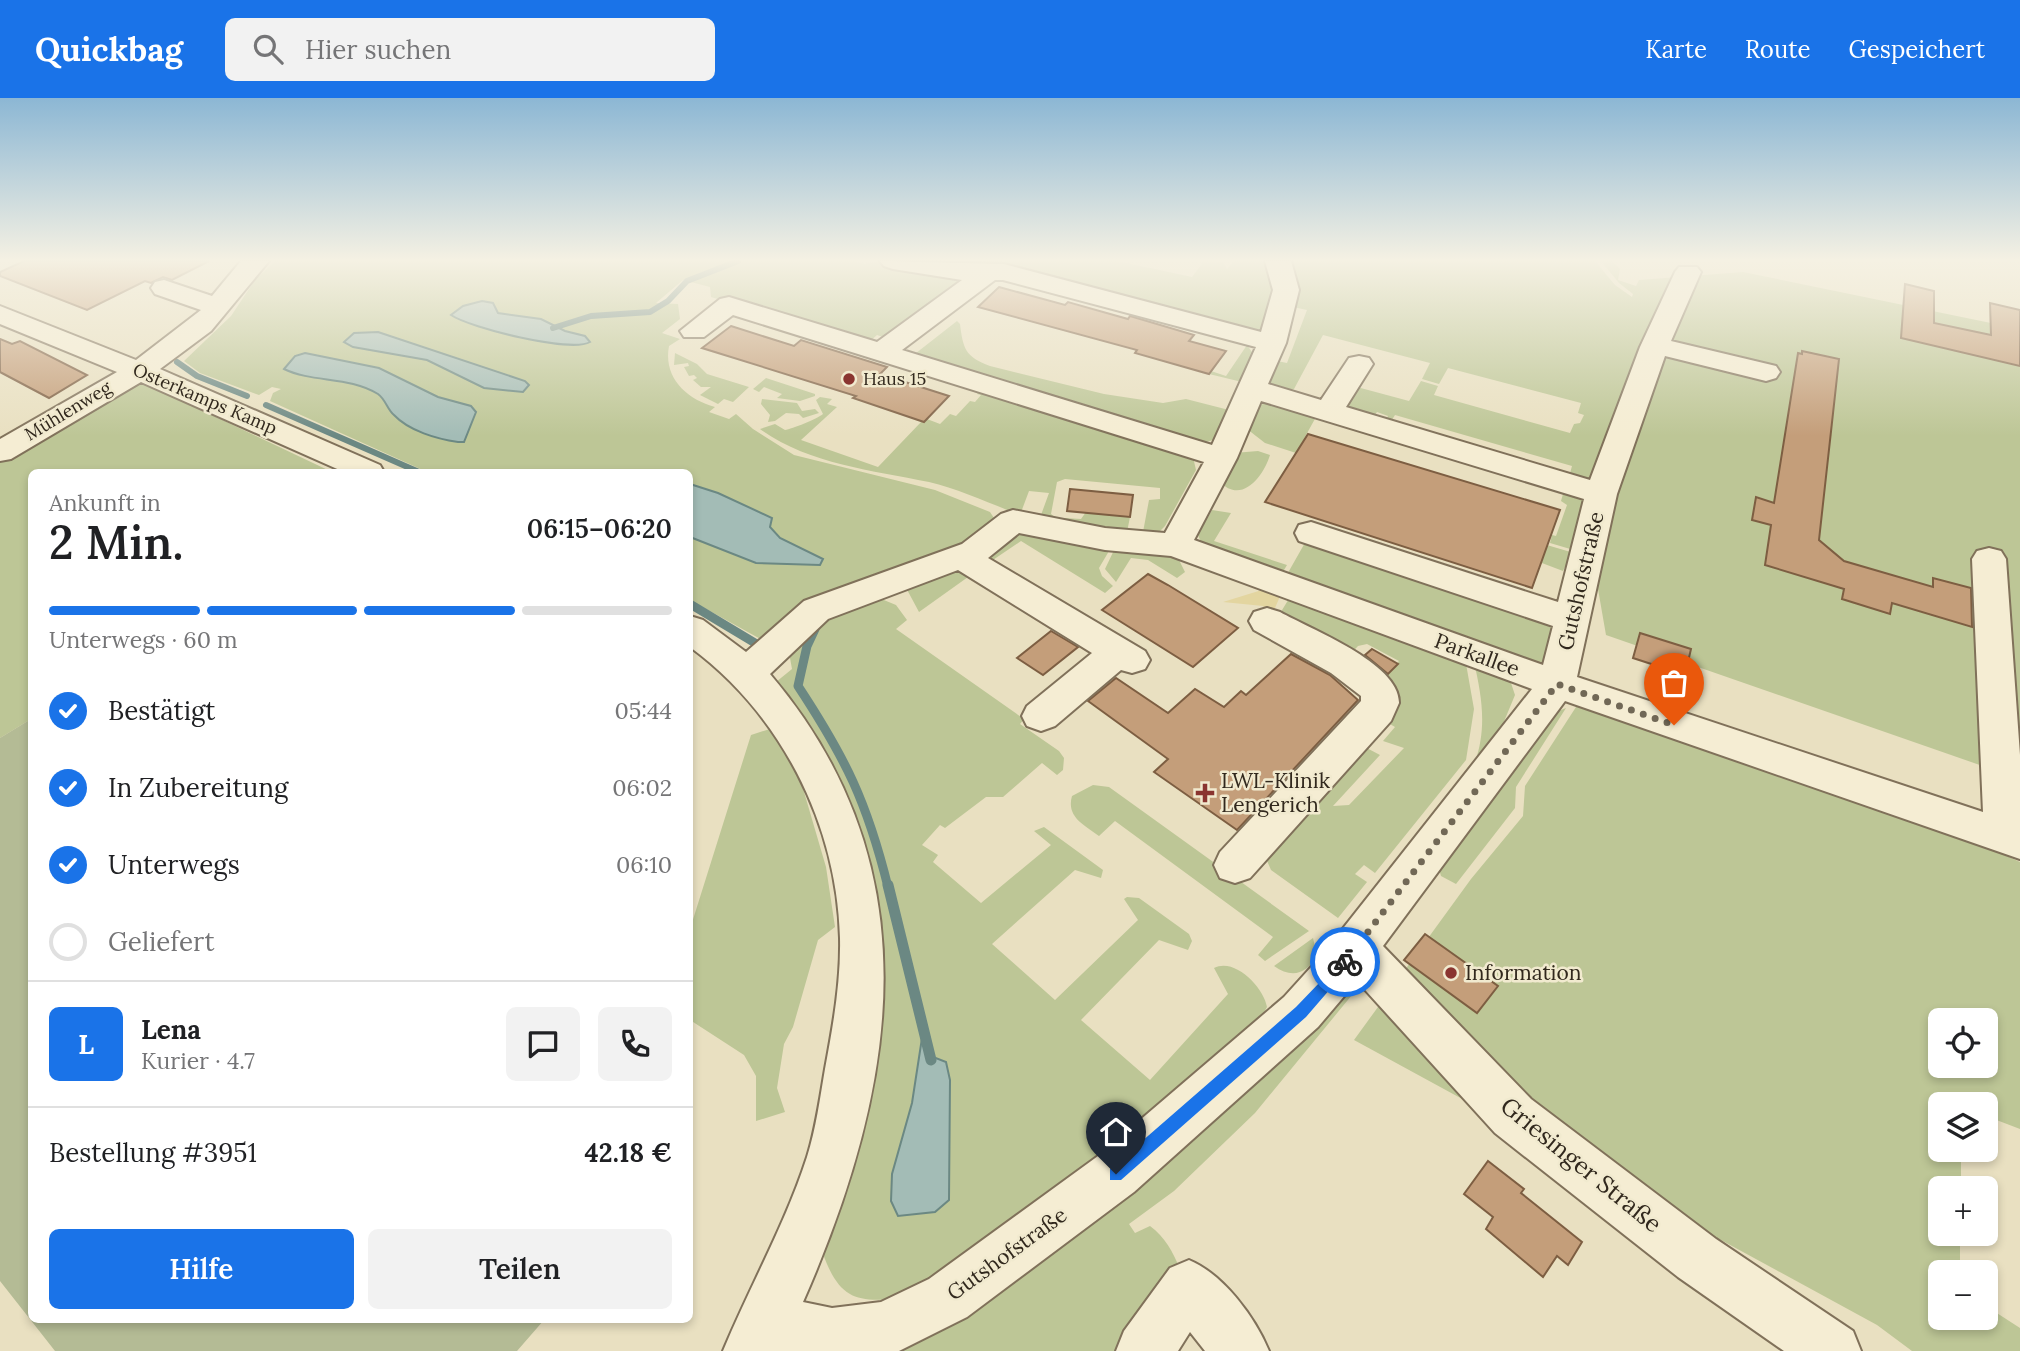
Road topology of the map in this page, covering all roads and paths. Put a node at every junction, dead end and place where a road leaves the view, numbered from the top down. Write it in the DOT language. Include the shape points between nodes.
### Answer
graph roads {
  1 [pos="13,319"];
  2 [pos="205,319"];
  3 [pos="710,319"];
  4 [pos="774,319"];
  5 [pos="925,319"];
  6 [pos="1186,319"];
  7 [pos="1278,319"];
  8 [pos="1667,319"];
  9 [pos="694,331"];
  10 [pos="1272,343"];
  11 [pos="1655,345"];
  12 [pos="881,352"];
  13 [pos="1359,364"];
  14 [pos="137,370"];
  15 [pos="1766,372"];
  16 [pos="1253,389"];
  17 [pos="1328,412"];
  18 [pos="0,452"];
  19 [pos="1222,458"];
  20 [pos="362,469"];
  21 [pos="1601,495"];
  22 [pos="1311,533"];
  23 [pos="1175,545"];
  24 [pos="961,556"];
  25 [pos="1989,559"];
  26 [pos="1571,620"];
  27 [pos="1267,621"];
  28 [pos="693,631"];
  29 [pos="747,673"];
  30 [pos="1557,684"];
  31 [pos="2009,699"];
  32 [pos="1041,716"];
  33 [pos="2013,840"];
  34 [pos="1235,865"];
  35 [pos="1356,949"];
  36 [pos="758,1336"];
  37 [pos="1144,1351"];
  38 [pos="1241,1351"];
  39 [pos="1833,1351"];
  1 -- 14 [label="street, Osterkamps Kamp"];
  2 -- 14 [label="street, Mühlenweg"];
  3 -- 9 [label="street"];
  4 -- 12 [label="street"];
  5 -- 12 [label="street"];
  6 -- 10 [label="street"];
  7 -- 10 [label="street"];
  8 -- 11 [label="street, Gutshofstraße"];
  10 -- 16 [label="street"];
  11 -- 15 [label="street"];
  11 -- 21 [label="street, Gutshofstraße"];
  12 -- 19 [label="street"];
  13 -- 17 [label="street"];
  14 -- 18 [label="street, Mühlenweg"];
  14 -- 20 [label="street, Osterkamps Kamp"];
  16 -- 17 [label="street"];
  16 -- 19 [label="street"];
  17 -- 21 [label="street"];
  19 -- 23 [label="street"];
  21 -- 26 [label="street, Gutshofstraße"];
  22 -- 26 [label="street"];
  23 -- 24 [label="street, Parkallee" via="1105,539 1013,521 974,552"];
  23 -- 30 [label="street, Parkallee"];
  24 -- 29 [label="street, Parkallee" via="816,610"];
  24 -- 32 [label="street" via="1125,656"];
  25 -- 31 [label="street"];
  26 -- 30 [label="street, Gutshofstraße"];
  27 -- 34 [label="street" via="1358,672 1378,690 1381,701 1378,711"];
  28 -- 29 [label="street"];
  29 -- 36 [label="street" via="794,730 825,783 852,867 860,917 857,1027 834,1153 808,1228"];
  30 -- 33 [label="street, Parkallee"];
  30 -- 35 [label="street, Gutshofstraße"];
  31 -- 33 [label="street"];
  35 -- 36 [label="street, Gutshofstraße" via="1301,1012 1116,1174 948,1298 891,1327 832,1336"];
  35 -- 39 [label="street, Griesinger Straße" via="1513,1116 1697,1258"];
  37 -- 38 [label="street" via="1189,1287"];
}
